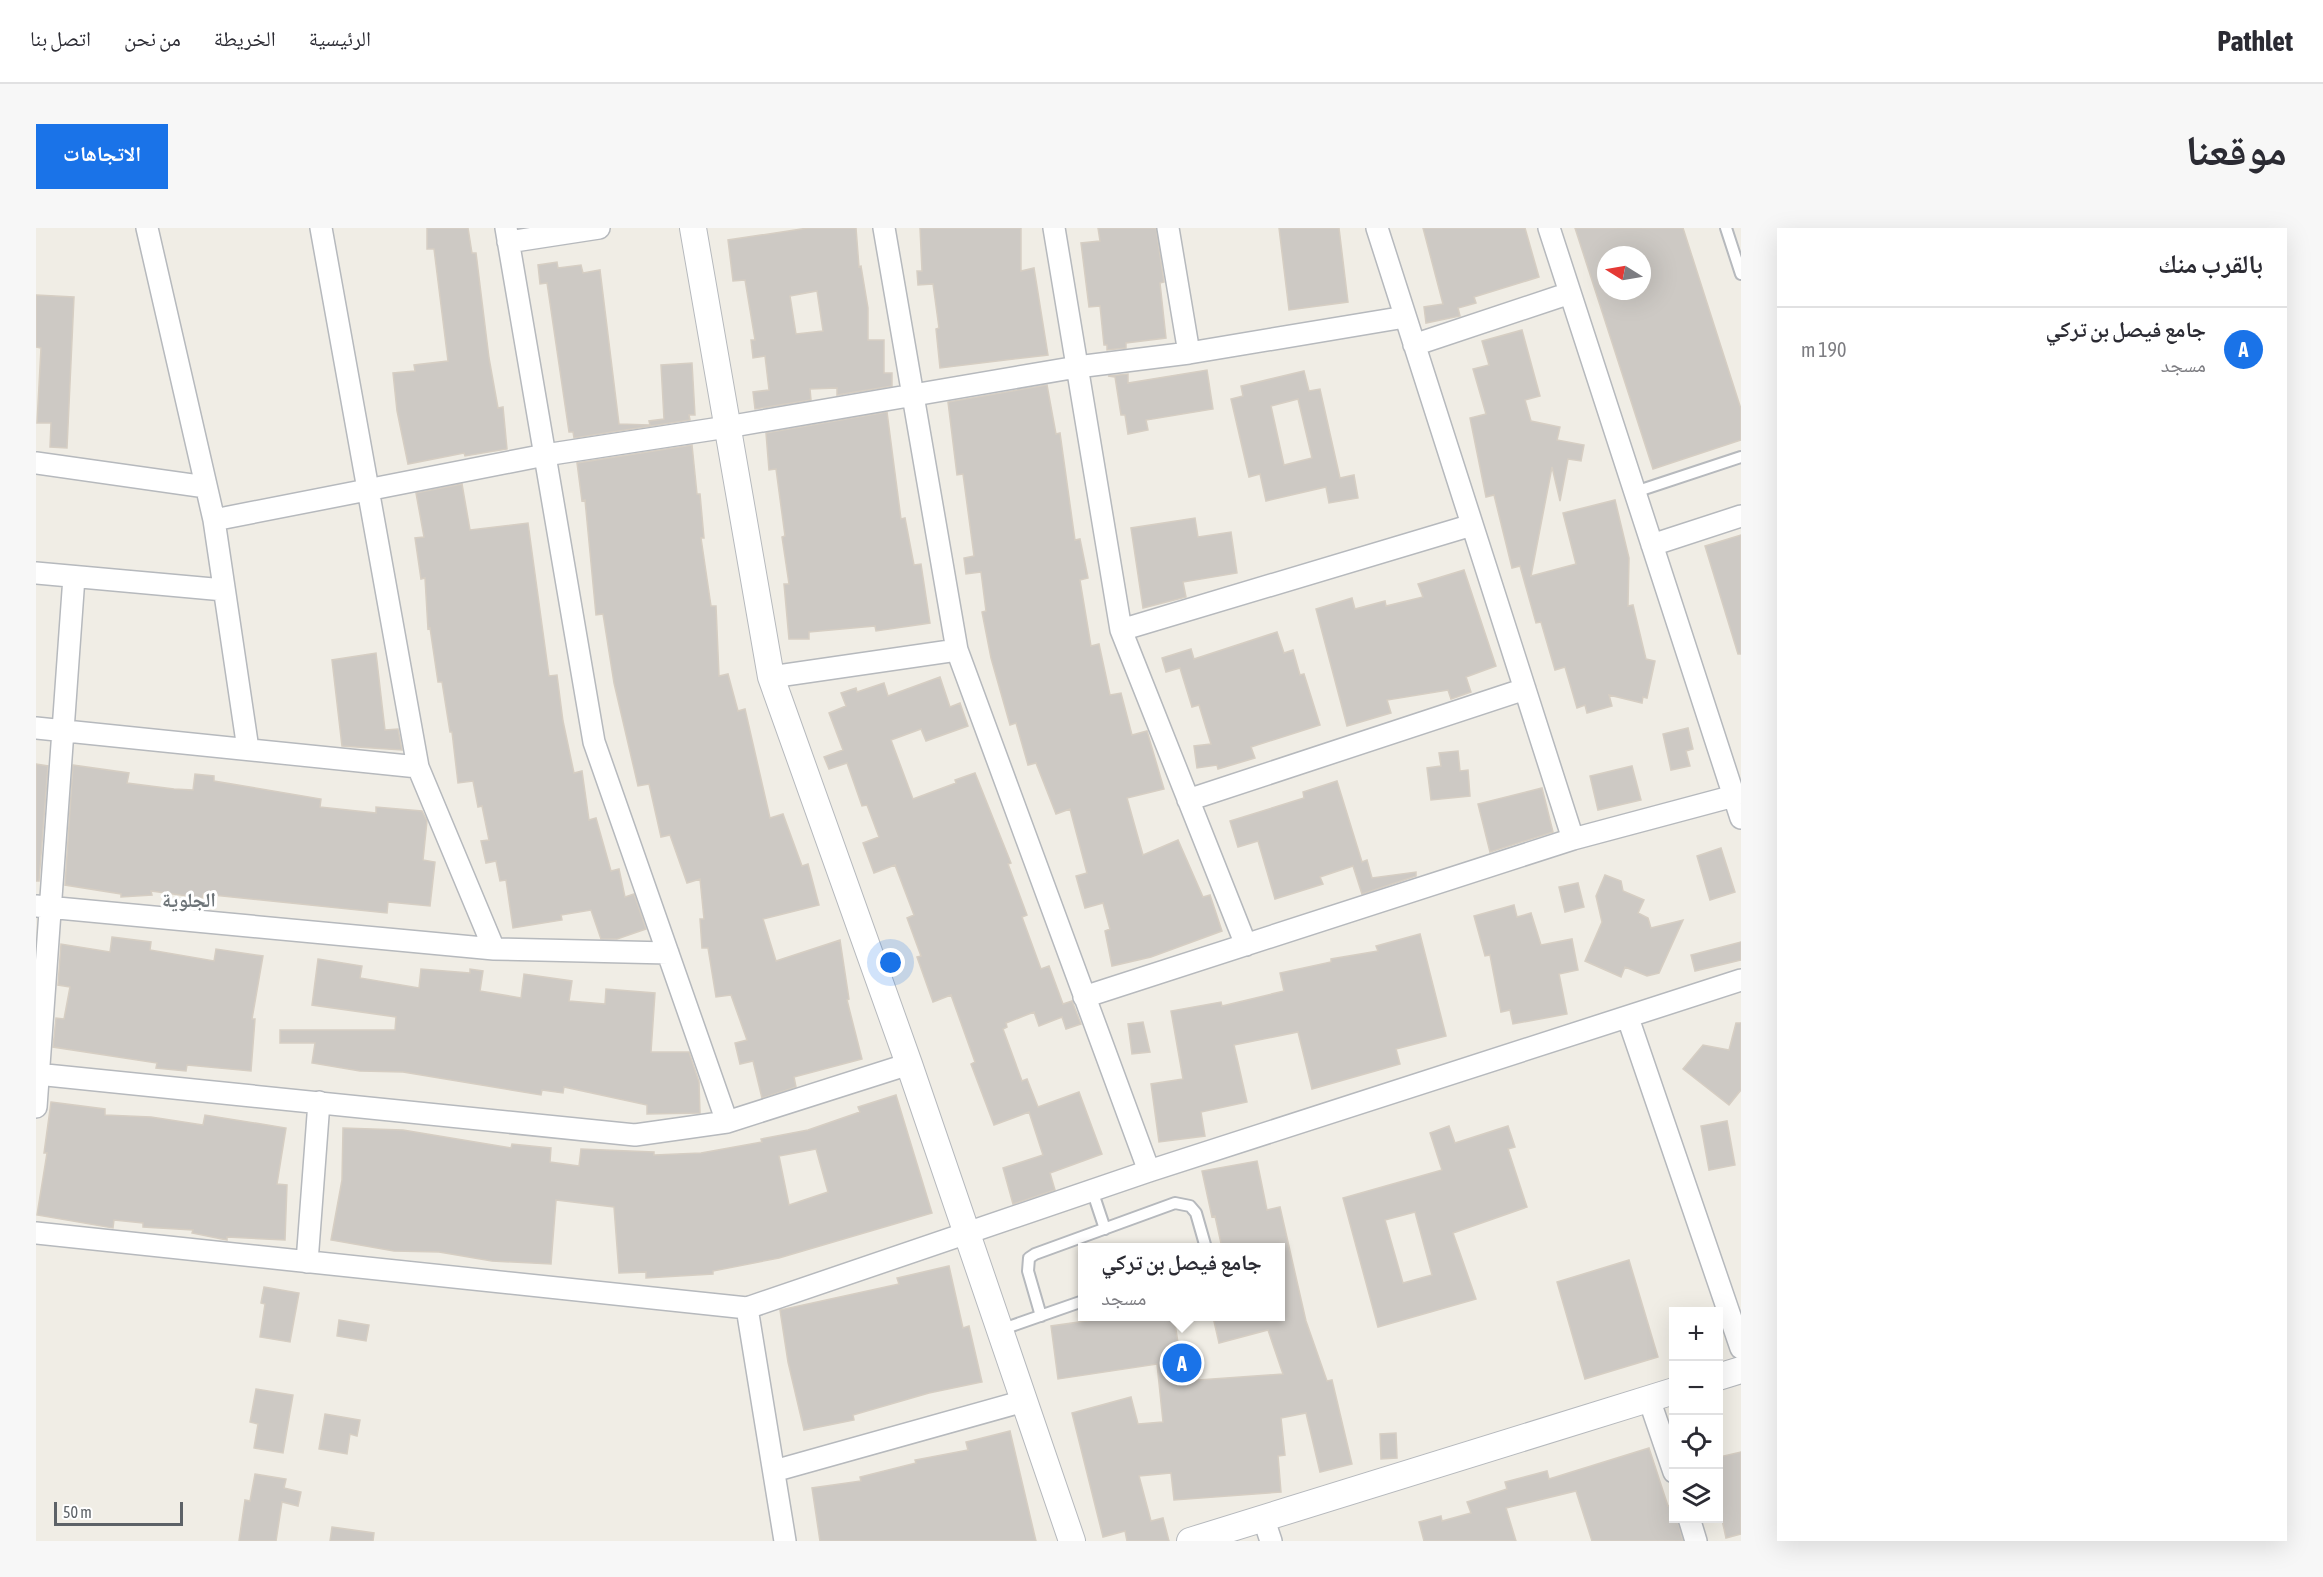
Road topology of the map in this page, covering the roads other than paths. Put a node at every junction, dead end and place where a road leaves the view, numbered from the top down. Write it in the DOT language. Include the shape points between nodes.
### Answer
graph roads {
  1 [pos="147,228"];
  2 [pos="321,228"];
  3 [pos="599,228"];
  4 [pos="693,228"];
  5 [pos="884,228"];
  6 [pos="1054,228"];
  7 [pos="1168,228"];
  8 [pos="1377,228"];
  9 [pos="1549,228"];
  10 [pos="1726,228"];
  11 [pos="507,235"];
  12 [pos="1741,274"];
  13 [pos="1570,293"];
  14 [pos="1405,316"];
  15 [pos="1414,345"];
  16 [pos="1190,353"];
  17 [pos="1077,367"];
  18 [pos="913,394"];
  19 [pos="727,428"];
  20 [pos="544,455"];
  21 [pos="1741,458"];
  22 [pos="36,463"];
  23 [pos="206,487"];
  24 [pos="368,490"];
  25 [pos="1635,492"];
  26 [pos="1741,516"];
  27 [pos="214,520"];
  28 [pos="1472,525"];
  29 [pos="1652,545"];
  30 [pos="36,573"];
  31 [pos="74,577"];
  32 [pos="224,590"];
  33 [pos="1121,630"];
  34 [pos="957,650"];
  35 [pos="771,677"];
  36 [pos="1525,689"];
  37 [pos="36,728"];
  38 [pos="62,730"];
  39 [pos="248,750"];
  40 [pos="418,767"];
  41 [pos="1734,796"];
  42 [pos="1188,800"];
  43 [pos="1741,818"];
  44 [pos="1573,839"];
  45 [pos="43,906"];
  46 [pos="1246,945"];
  47 [pos="494,949"];
  48 [pos="668,953"];
  49 [pos="1741,980"];
  50 [pos="1084,997"];
  51 [pos="1628,1018"];
  52 [pos="909,1064"];
  53 [pos="38,1074"];
  54 [pos="319,1102"];
  55 [pos="36,1107"];
  56 [pos="728,1122"];
  57 [pos="1149,1171"];
  58 [pos="1092,1190"];
  59 [pos="1105,1229"];
  60 [pos="967,1231"];
  61 [pos="36,1233"];
  62 [pos="1205,1243"];
  63 [pos="307,1262"];
  64 [pos="1078,1303"];
  65 [pos="747,1308"];
  66 [pos="1041,1316"];
  67 [pos="1000,1330"];
  68 [pos="1741,1348"];
  69 [pos="1741,1370"];
  70 [pos="1723,1376"];
  71 [pos="1669,1393"];
  72 [pos="1649,1399"];
  73 [pos="1024,1401"];
  74 [pos="1673,1469"];
  75 [pos="774,1471"];
  76 [pos="1691,1523"];
  77 [pos="1268,1531"];
  78 [pos="785,1541"];
  79 [pos="1072,1541"];
  80 [pos="1190,1541"];
  81 [pos="1696,1541"];
  1 -- 23 [label="street"];
  2 -- 24 [label="street"];
  3 -- 11 [label="street"];
  4 -- 19 [label="street"];
  5 -- 18 [label="street"];
  6 -- 17 [label="street"];
  7 -- 16 [label="street"];
  8 -- 14 [label="street"];
  9 -- 13 [label="street"];
  10 -- 12 [label="lane"];
  11 -- 20 [label="street"];
  13 -- 15 [label="street"];
  13 -- 25 [label="street"];
  14 -- 15 [label="street"];
  14 -- 16 [label="street"];
  15 -- 28 [label="street"];
  16 -- 17 [label="street"];
  17 -- 18 [label="street"];
  17 -- 33 [label="street"];
  18 -- 19 [label="street"];
  18 -- 34 [label="street"];
  19 -- 20 [label="street"];
  19 -- 35 [label="street"];
  20 -- 24 [label="street"];
  20 -- 48 [label="street" via="594,742"];
  21 -- 25 [label="lane"];
  22 -- 23 [label="street"];
  23 -- 27 [label="street"];
  24 -- 27 [label="street"];
  24 -- 40 [label="street"];
  25 -- 29 [label="street"];
  26 -- 29 [label="street"];
  27 -- 32 [label="street"];
  28 -- 33 [label="street"];
  28 -- 36 [label="street"];
  29 -- 41 [label="street"];
  30 -- 31 [label="street"];
  31 -- 32 [label="street"];
  31 -- 38 [label="street"];
  32 -- 39 [label="street"];
  33 -- 42 [label="street"];
  34 -- 35 [label="street"];
  34 -- 50 [label="street"];
  35 -- 52 [label="street"];
  36 -- 42 [label="street"];
  36 -- 44 [label="street"];
  37 -- 38 [label="street"];
  38 -- 39 [label="street"];
  38 -- 45 [label="street"];
  39 -- 40 [label="street"];
  40 -- 47 [label="street"];
  41 -- 43 [label="street"];
  41 -- 44 [label="street"];
  42 -- 46 [label="street"];
  44 -- 46 [label="street"];
  45 -- 47 [label="street"];
  45 -- 53 [label="street"];
  46 -- 50 [label="street"];
  47 -- 48 [label="street"];
  48 -- 56 [label="street"];
  49 -- 51 [label="street"];
  50 -- 57 [label="street"];
  51 -- 57 [label="street"];
  51 -- 68 [label="street"];
  52 -- 56 [label="street"];
  52 -- 60 [label="street"];
  53 -- 54 [label="street"];
  53 -- 55 [label="street"];
  54 -- 56 [label="street" via="635,1135"];
  54 -- 63 [label="street"];
  57 -- 58 [label="street"];
  58 -- 59 [label="lane"];
  58 -- 60 [label="street"];
  59 -- 62 [label="lane" via="1175,1203 1184,1204 1196,1213"];
  59 -- 66 [label="lane" via="1029,1258 1028,1271"];
  60 -- 65 [label="street"];
  60 -- 67 [label="street"];
  61 -- 63 [label="street"];
  63 -- 65 [label="street"];
  64 -- 66 [label="lane"];
  65 -- 75 [label="street"];
  66 -- 67 [label="lane"];
  67 -- 73 [label="street"];
  69 -- 70 [label="street"];
  71 -- 72 [label="street"];
  72 -- 74 [label="street"];
  72 -- 77 [label="street"];
  73 -- 75 [label="street"];
  73 -- 79 [label="street"];
  75 -- 78 [label="street"];
  76 -- 81 [label="street"];
  77 -- 80 [label="street"];
}
